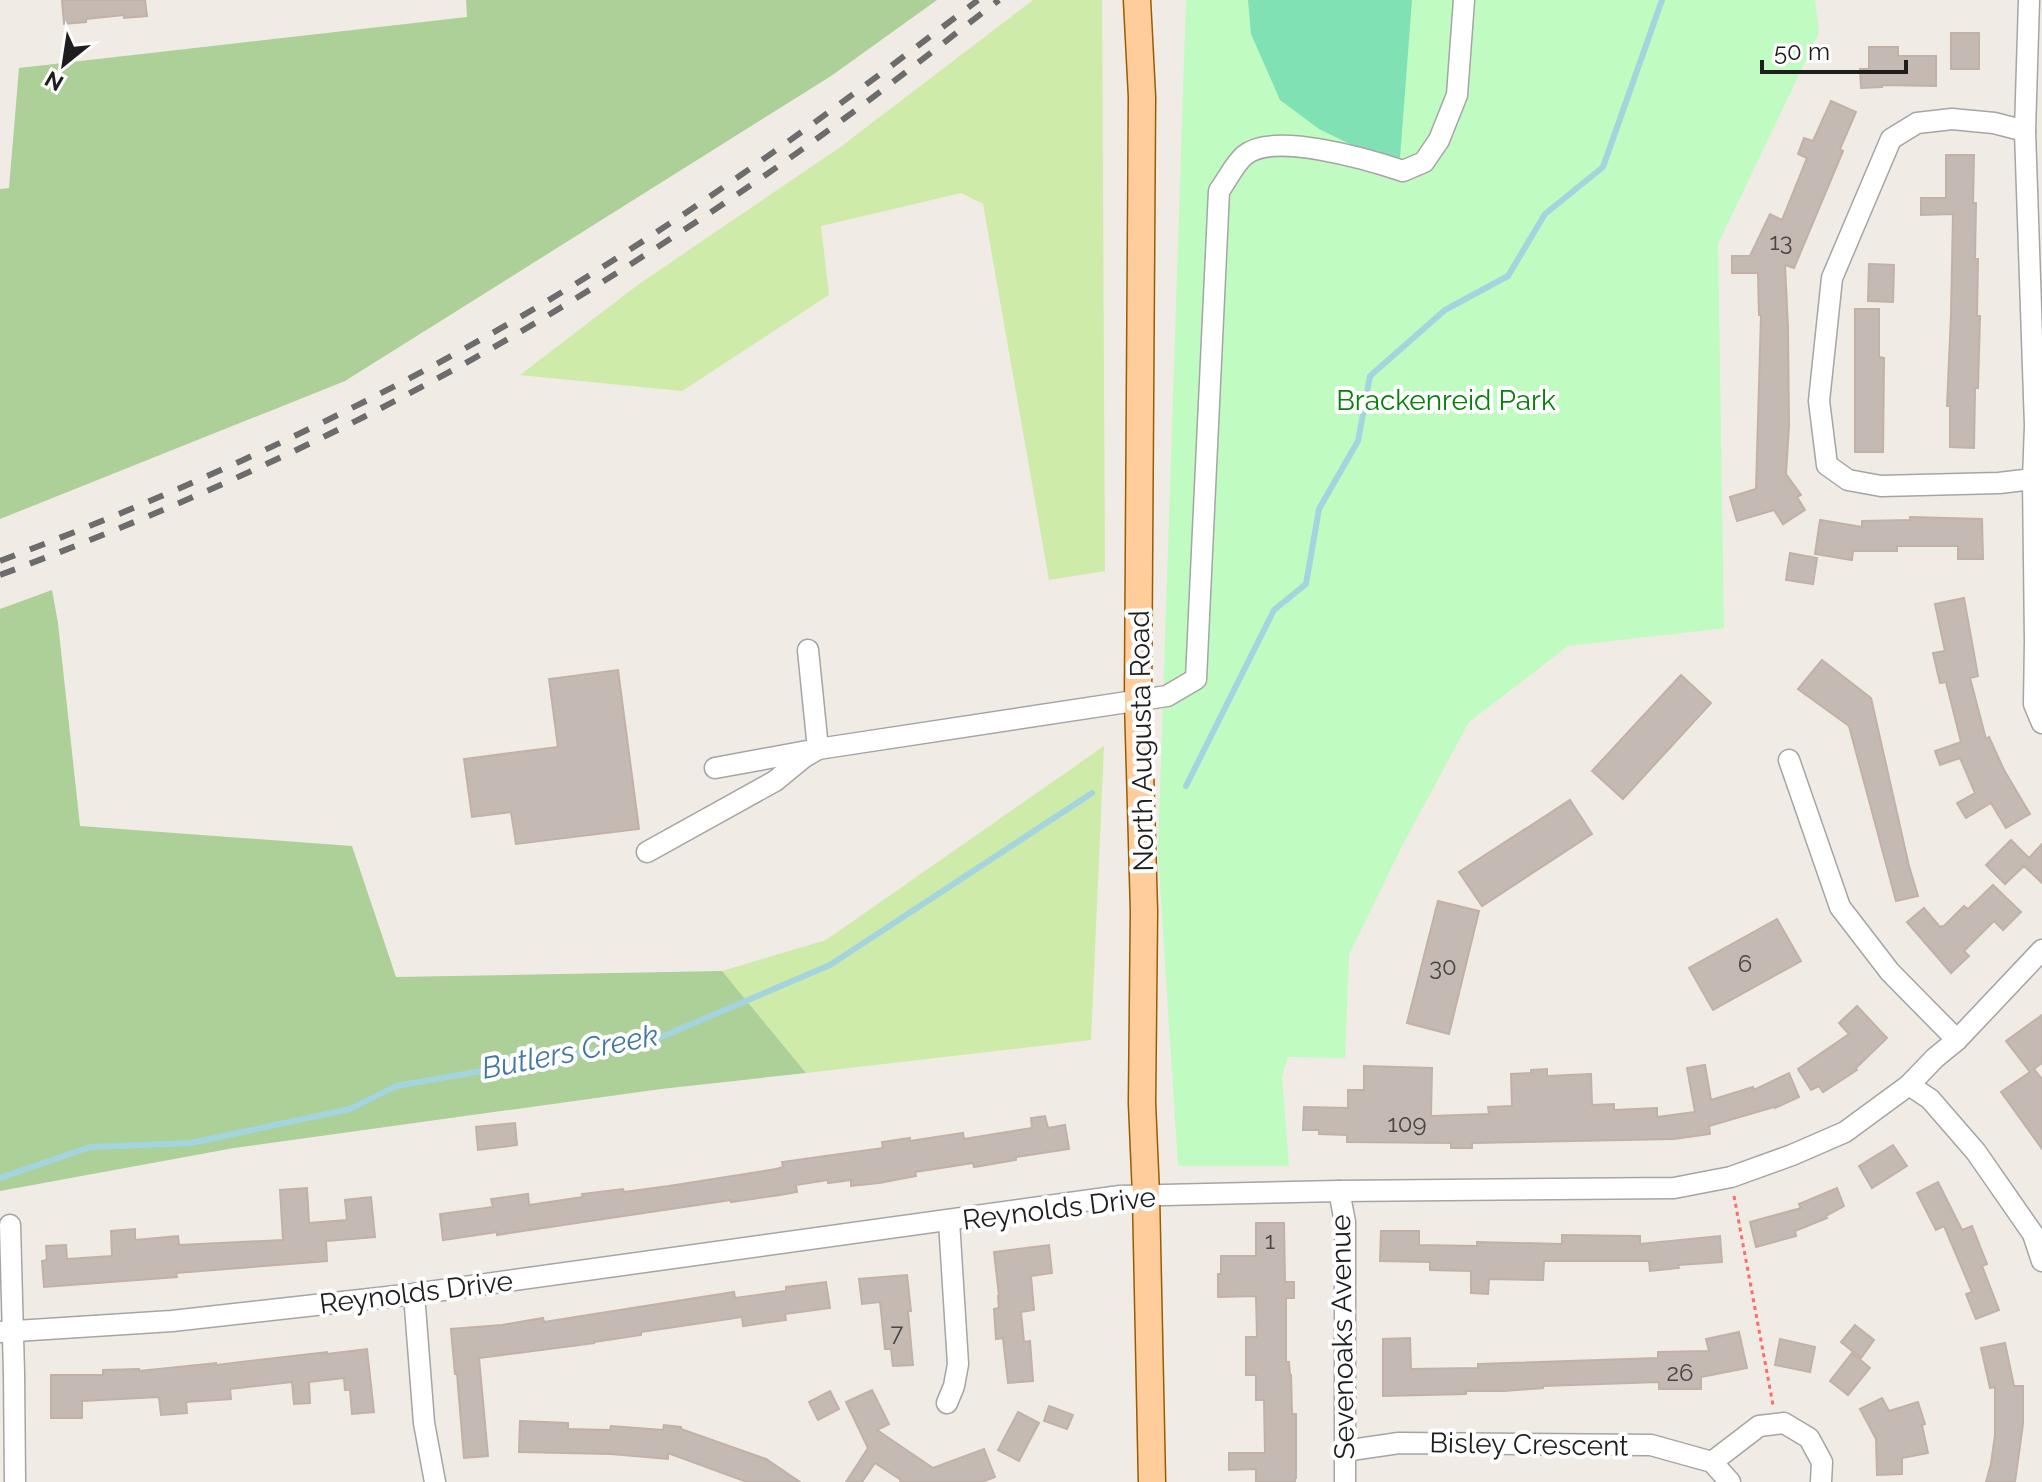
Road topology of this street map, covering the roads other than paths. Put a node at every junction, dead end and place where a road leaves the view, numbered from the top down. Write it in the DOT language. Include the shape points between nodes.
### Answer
graph roads {
  1 [pos="1137,0"];
  2 [pos="1464,0"];
  3 [pos="2029,0"];
  4 [pos="2025,131"];
  5 [pos="2033,479"];
  6 [pos="808,650"];
  7 [pos="1138,701"];
  8 [pos="2042,723"];
  9 [pos="818,749"];
  10 [pos="1789,760"];
  11 [pos="715,768"];
  12 [pos="647,852"];
  13 [pos="2042,950"];
  14 [pos="1957,1040"];
  15 [pos="1909,1085"];
  16 [pos="1339,1191"];
  17 [pos="1146,1195"];
  18 [pos="949,1221"];
  19 [pos="10,1225"];
  20 [pos="2042,1260"];
  21 [pos="414,1294"];
  22 [pos="7,1332"];
  23 [pos="947,1403"];
  24 [pos="1344,1451"];
  25 [pos="1712,1462"];
  26 [pos="15,1482"];
  27 [pos="435,1482"];
  28 [pos="1152,1482"];
  29 [pos="1345,1482"];
  30 [pos="1730,1482"];
  31 [pos="1821,1482"];
  1 -- 7 [label="main road, North Augusta Road" via="1142,97"];
  2 -- 7 [label="street" via="1457,95 1424,162 1403,171 1319,149 1260,147 1244,156 1219,191 1196,679 1167,696"];
  3 -- 4 [label="street"];
  4 -- 5 [label="street"];
  4 -- 5 [label="street" via="1952,119 1917,123 1891,139 1832,278 1819,401 1827,465 1848,480 1881,486"];
  5 -- 8 [label="street" via="2034,704"];
  6 -- 9 [label="street"];
  7 -- 9 [label="street"];
  7 -- 17 [label="main road, North Augusta Road"];
  9 -- 11 [label="street"];
  9 -- 12 [label="street" via="775,781"];
  10 -- 14 [label="street" via="1840,907 1890,972"];
  13 -- 14 [label="street, Reynolds Drive"];
  14 -- 15 [label="street, Reynolds Drive"];
  15 -- 16 [label="street, Reynolds Drive" via="1845,1132 1731,1177 1674,1188"];
  15 -- 20 [label="street" via="1930,1099 1976,1152 2033,1234"];
  16 -- 17 [label="street, Reynolds Drive"];
  16 -- 24 [label="street, Sevenoaks Avenue" via="1345,1222"];
  17 -- 18 [label="street, Reynolds Drive"];
  17 -- 28 [label="main road, North Augusta Road"];
  18 -- 21 [label="street, Reynolds Drive"];
  18 -- 23 [label="street" via="958,1364"];
  19 -- 22 [label="street"];
  21 -- 22 [label="street, Reynolds Drive" via="172,1321"];
  21 -- 27 [label="street" via="424,1423"];
  22 -- 26 [label="street"];
  24 -- 25 [label="street, Bisley Crescent" via="1399,1443 1651,1445"];
  24 -- 29 [label="street, Sevenoaks Avenue"];
  25 -- 30 [label="street"];
  25 -- 31 [label="street" via="1759,1426 1784,1423 1809,1438 1822,1462"];
}
